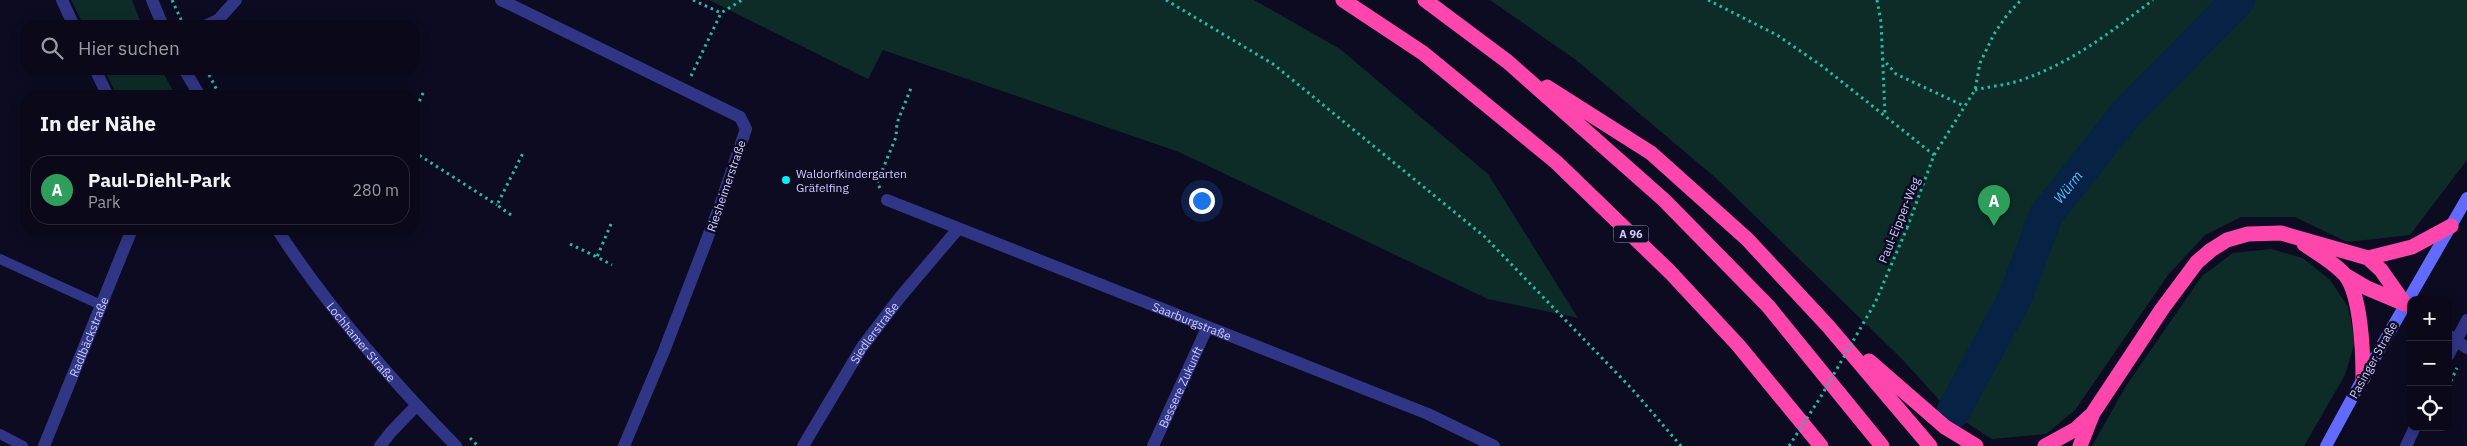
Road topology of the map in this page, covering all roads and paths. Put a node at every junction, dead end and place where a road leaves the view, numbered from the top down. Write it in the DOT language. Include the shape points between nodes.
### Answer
graph roads {
  1 [pos="62,0"];
  2 [pos="152,0"];
  3 [pos="172,0"];
  4 [pos="236,0"];
  5 [pos="501,0"];
  6 [pos="693,0"];
  7 [pos="742,0"];
  8 [pos="1166,0"];
  9 [pos="1343,0"];
  10 [pos="1425,0"];
  11 [pos="1708,0"];
  12 [pos="1877,0"];
  13 [pos="2021,0"];
  14 [pos="2153,0"];
  15 [pos="721,13"];
  16 [pos="71,20"];
  17 [pos="160,20"];
  18 [pos="181,20"];
  19 [pos="218,20"];
  20 [pos="1882,58"];
  21 [pos="1508,62"];
  22 [pos="98,75"];
  23 [pos="188,75"];
  24 [pos="209,75"];
  25 [pos="911,88"];
  26 [pos="686,89"];
  27 [pos="105,90"];
  28 [pos="196,90"];
  29 [pos="217,90"];
  30 [pos="1975,90"];
  31 [pos="424,91"];
  32 [pos="420,100"];
  33 [pos="1964,106"];
  34 [pos="1885,115"];
  35 [pos="524,152"];
  36 [pos="1934,155"];
  37 [pos="420,156"];
  38 [pos="2467,198"];
  39 [pos="887,200"];
  40 [pos="497,205"];
  41 [pos="511,215"];
  42 [pos="611,224"];
  43 [pos="2451,226"];
  44 [pos="958,229"];
  45 [pos="130,235"];
  46 [pos="281,235"];
  47 [pos="2297,238"];
  48 [pos="570,244"];
  49 [pos="597,257"];
  50 [pos="2368,258"];
  51 [pos="0,259"];
  52 [pos="612,265"];
  53 [pos="2345,275"];
  54 [pos="2413,296"];
  55 [pos="101,305"];
  56 [pos="2407,305"];
  57 [pos="2407,306"];
  58 [pos="2407,308"];
  59 [pos="2467,320"];
  60 [pos="1828,326"];
  61 [pos="1207,328"];
  62 [pos="2452,337"];
  63 [pos="2467,348"];
  64 [pos="2363,378"];
  65 [pos="416,406"];
  66 [pos="2093,413"];
  67 [pos="2413,431"];
  68 [pos="0,434"];
  69 [pos="469,437"];
  70 [pos="1818,444"];
  71 [pos="23,446"];
  72 [pos="44,446"];
  73 [pos="380,446"];
  74 [pos="456,446"];
  75 [pos="478,446"];
  76 [pos="624,446"];
  77 [pos="804,446"];
  78 [pos="1153,446"];
  79 [pos="1494,446"];
  80 [pos="1681,446"];
  81 [pos="1789,446"];
  82 [pos="1882,446"];
  83 [pos="1930,446"];
  84 [pos="1976,446"];
  85 [pos="2045,446"];
  86 [pos="2080,446"];
  87 [pos="2326,446"];
  88 [pos="2406,446"];
  1 -- 16 [label="street"];
  2 -- 17 [label="street"];
  3 -- 18 [label="path"];
  4 -- 19 [label="street"];
  5 -- 26 [label="street, Riesheimerstraße"];
  6 -- 15 [label="path"];
  7 -- 15 [label="path"];
  8 -- 80 [label="path" via="1273,64 1485,236 1632,389"];
  9 -- 70 [label="highway, A 96" via="1423,53 1556,162 1670,272 1738,346"];
  10 -- 21 [label="highway"];
  11 -- 34 [label="path" via="1777,35"];
  12 -- 20 [label="path" via="1882,22"];
  13 -- 30 [label="path, Paul-Eipper-Weg" via="1994,34 1980,63"];
  14 -- 30 [label="path" via="2092,46 2072,57 2024,80"];
  15 -- 26 [label="path"];
  20 -- 33 [label="path" via="1896,74"];
  20 -- 34 [label="path"];
  21 -- 60 [label="highway" via="1651,153 1747,239"];
  21 -- 82 [label="highway" via="1664,200 1768,306"];
  22 -- 27 [label="street"];
  23 -- 28 [label="street"];
  24 -- 29 [label="path"];
  25 -- 39 [label="path" via="878,183"];
  26 -- 76 [label="street, Riesheimerstraße" via="740,117 746,129 706,244"];
  30 -- 33 [label="path, Paul-Eipper-Weg"];
  31 -- 32 [label="path"];
  33 -- 36 [label="path, Paul-Eipper-Weg"];
  34 -- 36 [label="path"];
  35 -- 40 [label="path"];
  36 -- 81 [label="path, Paul-Eipper-Weg, bridge" via="1874,303"];
  37 -- 40 [label="path"];
  38 -- 43 [label="main road, Pasinger Straße"];
  39 -- 44 [label="street, Saarburgstraße"];
  40 -- 41 [label="path"];
  42 -- 49 [label="path"];
  43 -- 50 [label="highway" via="2412,247"];
  43 -- 54 [label="main road, Pasinger Straße"];
  44 -- 61 [label="street, Saarburgstraße"];
  44 -- 77 [label="street, Siedlerstraße" via="862,346"];
  45 -- 55 [label="street, Radlbäckstraße"];
  46 -- 65 [label="street, Lochhamer Straße" via="321,292"];
  47 -- 50 [label="highway"];
  47 -- 53 [label="highway"];
  47 -- 66 [label="highway" via="2281,233 2248,234 2227,240 2197,262"];
  48 -- 49 [label="path"];
  49 -- 52 [label="path"];
  50 -- 56 [label="highway"];
  51 -- 55 [label="lane"];
  53 -- 57 [label="highway"];
  53 -- 64 [label="highway" via="2357,304"];
  55 -- 72 [label="street, Radlbäckstraße"];
  58 -- 64 [label="main road, Pasinger Straße"];
  59 -- 62 [label="street"];
  60 -- 83 [label="highway"];
  60 -- 84 [label="highway" via="1945,427"];
  61 -- 78 [label="street, Bessere Zukunft"];
  61 -- 79 [label="street, Saarburgstraße" via="1428,414"];
  62 -- 63 [label="street"];
  64 -- 87 [label="main road, Pasinger Straße"];
  65 -- 73 [label="street"];
  65 -- 74 [label="street, Lochhamer Straße"];
  66 -- 85 [label="highway" via="2076,429"];
  66 -- 86 [label="highway"];
  67 -- 88 [label="street"];
  68 -- 71 [label="lane"];
  69 -- 75 [label="path"];
}
